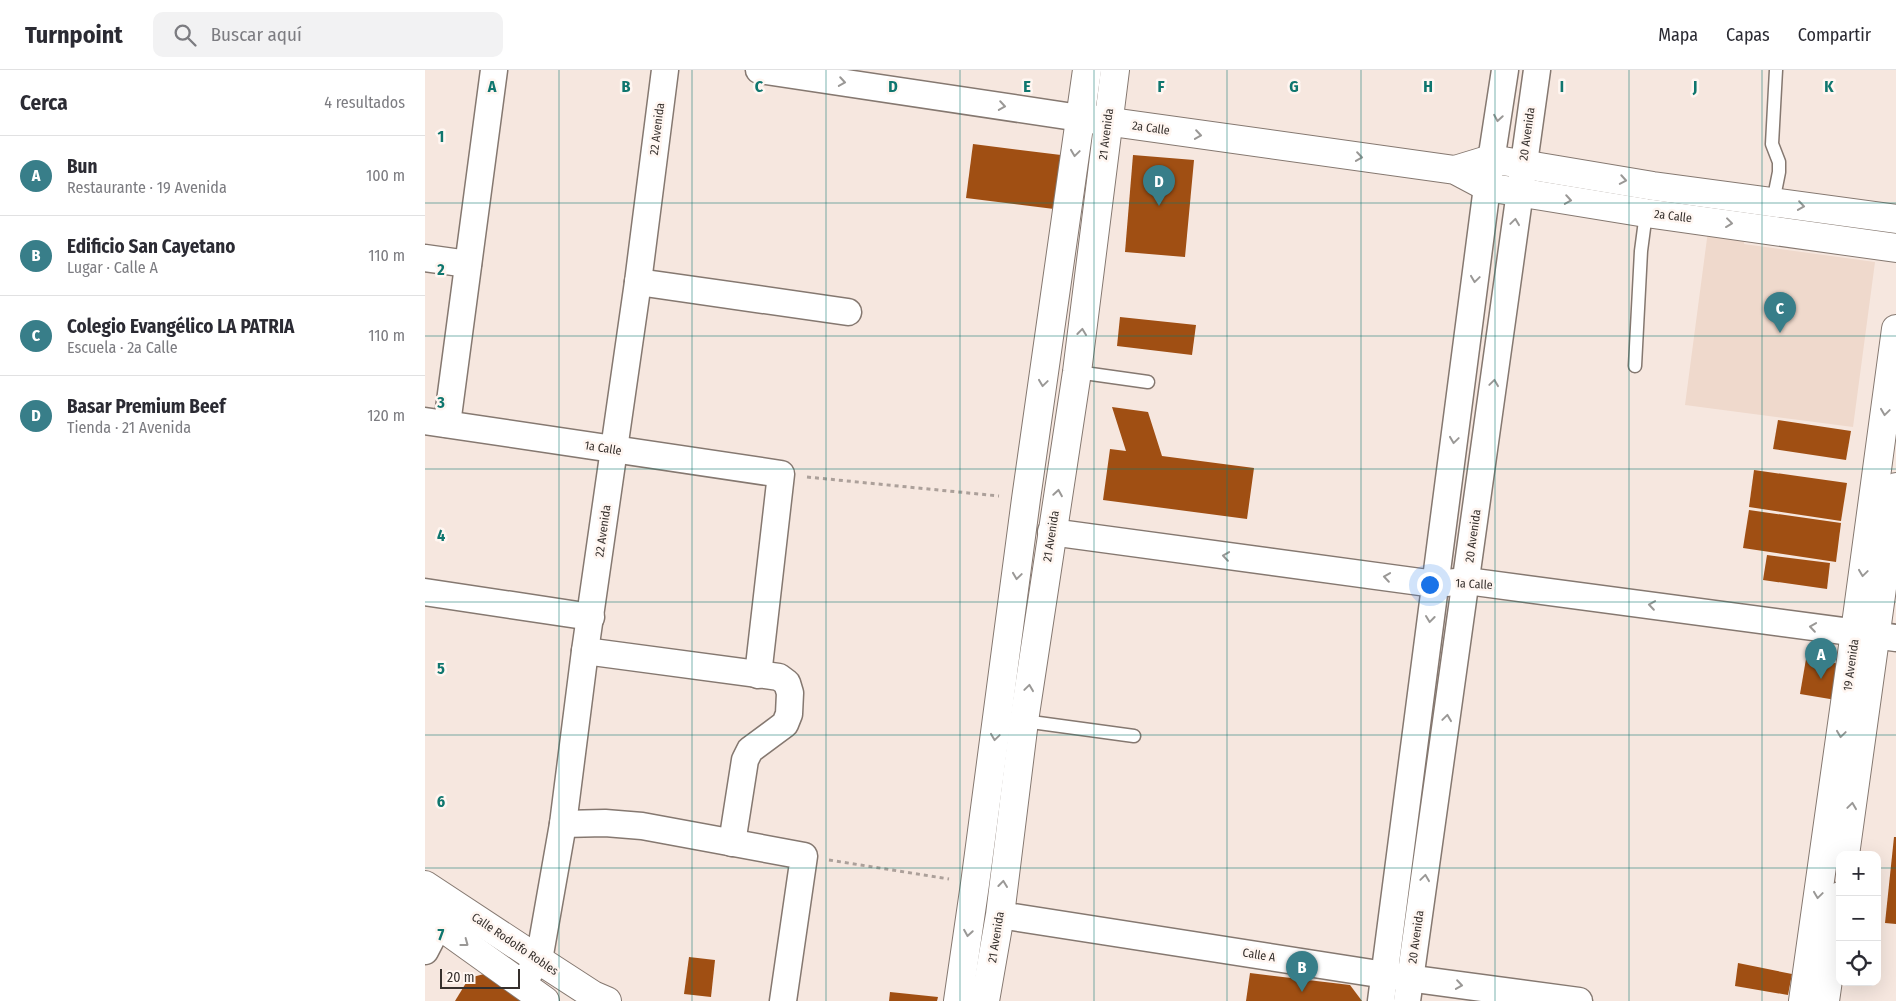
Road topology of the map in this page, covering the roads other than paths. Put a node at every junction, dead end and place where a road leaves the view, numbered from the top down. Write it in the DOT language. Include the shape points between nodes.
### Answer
graph roads {
  1 [pos="494,70"];
  2 [pos="665,70"];
  3 [pos="759,70"];
  4 [pos="1087,70"];
  5 [pos="1115,70"];
  6 [pos="1505,70"];
  7 [pos="1537,70"];
  8 [pos="1776,70"];
  9 [pos="1080,118"];
  10 [pos="1107,122"];
  11 [pos="1491,159"];
  12 [pos="1523,163"];
  13 [pos="1455,170"];
  14 [pos="1487,186"];
  15 [pos="1519,192"];
  16 [pos="1773,202"];
  17 [pos="1646,212"];
  18 [pos="1896,219"];
  19 [pos="1896,248"];
  20 [pos="425,258"];
  21 [pos="468,264"];
  22 [pos="638,282"];
  23 [pos="847,312"];
  24 [pos="1896,329"];
  25 [pos="1635,366"];
  26 [pos="1077,372"];
  27 [pos="1148,382"];
  28 [pos="436,422"];
  29 [pos="615,450"];
  30 [pos="1896,487"];
  31 [pos="1023,528"];
  32 [pos="1051,532"];
  33 [pos="1467,581"];
  34 [pos="1435,584"];
  35 [pos="425,592"];
  36 [pos="591,617"];
  37 [pos="1876,635"];
  38 [pos="585,651"];
  39 [pos="758,675"];
  40 [pos="1024,721"];
  41 [pos="1134,736"];
  42 [pos="563,824"];
  43 [pos="732,843"];
  44 [pos="1846,851"];
  45 [pos="436,891"];
  46 [pos="999,915"];
  47 [pos="432,919"];
  48 [pos="1836,924"];
  49 [pos="425,951"];
  50 [pos="539,960"];
  51 [pos="1385,975"];
  52 [pos="521,984"];
  53 [pos="1409,990"];
  54 [pos="545,1001"];
  55 [pos="607,1001"];
  56 [pos="783,1001"];
  57 [pos="958,1001"];
  58 [pos="985,1001"];
  59 [pos="1381,1001"];
  60 [pos="1579,1001"];
  61 [pos="1803,1001"];
  62 [pos="1825,1001"];
  1 -- 21 [label="street"];
  2 -- 22 [label="street, 22 Avenida"];
  3 -- 9 [label="street, 2a Calle, one-way"];
  4 -- 9 [label="street"];
  5 -- 10 [label="street, 21 Avenida"];
  6 -- 11 [label="street, 20 Avenida, one-way"];
  7 -- 12 [label="street, 20 Avenida"];
  8 -- 16 [label="lane" via="1772,144 1779,172"];
  9 -- 10 [label="street, 2a Calle"];
  9 -- 31 [label="street, one-way"];
  10 -- 13 [label="street, 2a Calle, one-way"];
  26 -- 10 [label="street, 21 Avenida, one-way"];
  11 -- 12 [label="street, 2a Calle"];
  11 -- 13 [label="street, 2a Calle"];
  11 -- 14 [label="street, 20 Avenida"];
  12 -- 15 [label="street, 20 Avenida"];
  12 -- 16 [label="street, 2a Calle, one-way" via="1653,186"];
  13 -- 14 [label="street, 2a Calle"];
  14 -- 15 [label="street, 2a Calle"];
  14 -- 34 [label="street, 20 Avenida, one-way"];
  15 -- 17 [label="street, 2a Calle, one-way"];
  33 -- 15 [label="street, 20 Avenida, one-way"];
  16 -- 18 [label="street, 2a Calle, one-way"];
  17 -- 19 [label="street, 2a Calle, one-way"];
  17 -- 25 [label="lane"];
  20 -- 21 [label="street"];
  21 -- 28 [label="street"];
  22 -- 23 [label="street"];
  22 -- 29 [label="street, 22 Avenida"];
  24 -- 37 [label="street, 19 Avenida, one-way"];
  26 -- 27 [label="lane"];
  32 -- 26 [label="street, 21 Avenida, one-way"];
  28 -- 29 [label="street, 1a Calle"];
  29 -- 36 [label="street, 22 Avenida"];
  29 -- 39 [label="street, 1a Calle" via="781,474"];
  30 -- 37 [label="street, 19 Avenida"];
  31 -- 32 [label="street, 1a Calle"];
  31 -- 57 [label="street, one-way"];
  34 -- 32 [label="street, 1a Calle, one-way"];
  40 -- 32 [label="street, 21 Avenida, one-way"];
  33 -- 34 [label="street, 1a Calle"];
  37 -- 33 [label="street, 1a Calle, one-way"];
  53 -- 33 [label="street, 20 Avenida, one-way"];
  34 -- 51 [label="street, 20 Avenida, one-way"];
  35 -- 36 [label="street"];
  36 -- 38 [label="street, 22 Avenida"];
  44 -- 37 [label="street, 19 Avenida, one-way"];
  37 -- 61 [label="street, 19 Avenida, one-way"];
  38 -- 39 [label="street"];
  38 -- 42 [label="street, 22 Avenida"];
  39 -- 43 [label="street" via="779,677 787,683 791,693 789,714 785,724 750,750 745,760"];
  40 -- 41 [label="lane"];
  46 -- 40 [label="street, 21 Avenida, one-way"];
  42 -- 43 [label="street" via="642,826"];
  42 -- 50 [label="street, 22 Avenida"];
  43 -- 56 [label="street" via="804,856"];
  45 -- 47 [label="street"];
  45 -- 50 [label="street, Calle Rodolfo Robles"];
  46 -- 51 [label="street, Calle A"];
  46 -- 58 [label="street, 21 Avenida"];
  47 -- 49 [label="street"];
  47 -- 52 [label="street, one-way"];
  48 -- 62 [label="street"];
  50 -- 52 [label="street, 22 Avenida"];
  50 -- 55 [label="street, Calle Rodolfo Robles"];
  51 -- 53 [label="street, Calle A"];
  51 -- 59 [label="street, 20 Avenida"];
  52 -- 54 [label="street"];
  53 -- 60 [label="street, Calle A, one-way"];
}
